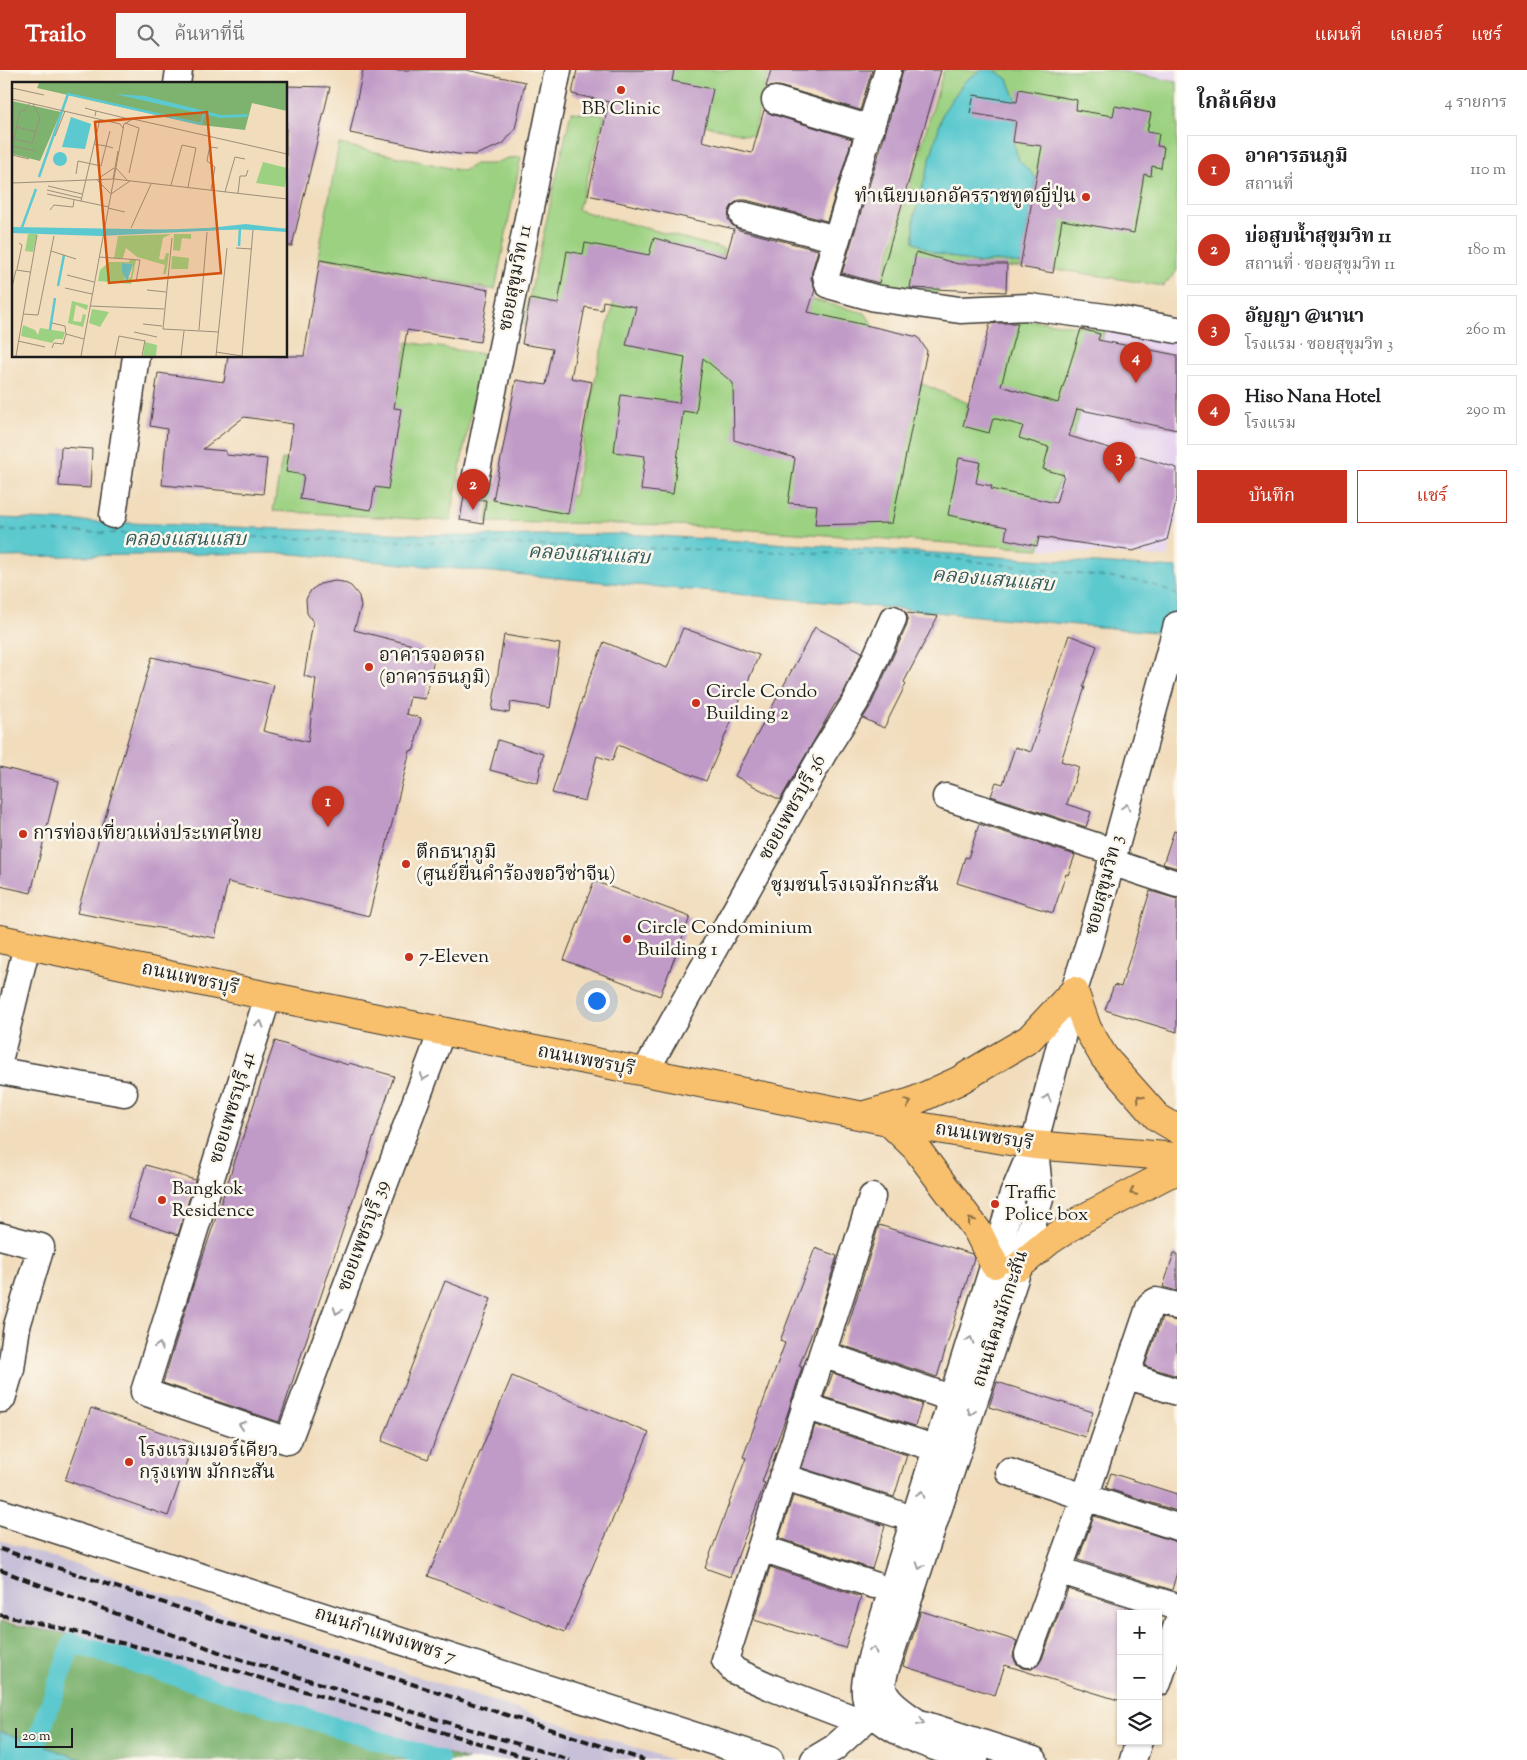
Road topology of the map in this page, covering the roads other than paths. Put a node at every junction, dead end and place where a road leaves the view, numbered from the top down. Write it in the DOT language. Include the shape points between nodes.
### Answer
graph roads {
  1 [pos="558,70"];
  2 [pos="888,70"];
  3 [pos="775,100"];
  4 [pos="871,128"];
  5 [pos="744,215"];
  6 [pos="837,239"];
  7 [pos="1177,330"];
  8 [pos="136,358"];
  9 [pos="474,486"];
  10 [pos="113,516"];
  11 [pos="893,619"];
  12 [pos="1177,625"];
  13 [pos="946,797"];
  14 [pos="1112,857"];
  15 [pos="1177,884"];
  16 [pos="0,939"];
  17 [pos="27,945"];
  18 [pos="1074,991"];
  19 [pos="268,996"];
  20 [pos="442,1031"];
  21 [pos="0,1057"];
  22 [pos="0,1071"];
  23 [pos="645,1072"];
  24 [pos="124,1093"];
  25 [pos="862,1115"];
  26 [pos="888,1121"];
  27 [pos="1177,1129"];
  28 [pos="1034,1146"];
  29 [pos="1177,1157"];
  30 [pos="1177,1171"];
  31 [pos="872,1197"];
  32 [pos="0,1236"];
  33 [pos="1006,1265"];
  34 [pos="1177,1306"];
  35 [pos="8,1324"];
  36 [pos="822,1354"];
  37 [pos="1126,1375"];
  38 [pos="1177,1392"];
  39 [pos="939,1394"];
  40 [pos="0,1399"];
  41 [pos="805,1406"];
  42 [pos="288,1440"];
  43 [pos="922,1444"];
  44 [pos="1009,1472"];
  45 [pos="782,1477"];
  46 [pos="1085,1497"];
  47 [pos="0,1512"];
  48 [pos="898,1514"];
  49 [pos="1177,1527"];
  50 [pos="760,1548"];
  51 [pos="1058,1570"];
  52 [pos="874,1585"];
  53 [pos="1177,1607"];
  54 [pos="1177,1625"];
  55 [pos="1028,1654"];
  56 [pos="1162,1671"];
  57 [pos="875,1711"];
  58 [pos="1138,1745"];
  59 [pos="770,1760"];
  60 [pos="814,1760"];
  61 [pos="974,1760"];
  62 [pos="1034,1760"];
  63 [pos="1133,1760"];
  1 -- 9 [label="street, ซอยสุขุมวิท 11"];
  2 -- 4 [label="street"];
  3 -- 4 [label="street"];
  4 -- 6 [label="street"];
  5 -- 6 [label="street"];
  6 -- 7 [label="street" via="826,275 828,284 875,298 960,310 1030,307"];
  8 -- 10 [label="street"];
  11 -- 23 [label="street, ซอยเพชรบุรี 36" via="856,701 824,752"];
  14 -- 12 [label="street, ซอยสุขุมวิท 3, one-way"];
  13 -- 14 [label="street"];
  14 -- 15 [label="street"];
  14 -- 18 [label="street, ซอยสุขุมวิท 3"];
  16 -- 17 [label="main road, ถนนเพชรบุรี"];
  17 -- 19 [label="main road, ถนนเพชรบุรี"];
  17 -- 21 [label="street"];
  25 -- 18 [label="main road, one-way" via="912,1102 958,1081 1029,1039"];
  27 -- 18 [label="main road, one-way" via="1157,1117 1104,1057 1087,1028"];
  28 -- 18 [label="street, ซอยสุขุมวิท 3, one-way"];
  19 -- 20 [label="main road, ถนนเพชรบุรี"];
  42 -- 19 [label="street, ซอยเพชรบุรี 41, one-way" via="144,1392"];
  20 -- 23 [label="main road, ถนนเพชรบุรี"];
  20 -- 42 [label="street, ซอยเพชรบุรี 39, one-way"];
  22 -- 24 [label="street"];
  23 -- 25 [label="main road, ถนนเพชรบุรี"];
  25 -- 26 [label="main road, ถนนเพชรบุรี"];
  26 -- 28 [label="main road, ถนนเพชรบุรี"];
  33 -- 26 [label="main road, one-way" via="916,1148"];
  28 -- 29 [label="main road, ถนนเพชรบุรี"];
  28 -- 33 [label="street, ถนนนิคมมักกะสัน" via="1040,1199"];
  30 -- 33 [label="main road, one-way" via="1087,1216"];
  31 -- 36 [label="street"];
  32 -- 35 [label="street" via="41,1247"];
  33 -- 57 [label="street, ถนนนิคมมักกะสัน" via="872,1654 864,1688 866,1700"];
  34 -- 37 [label="street" via="1156,1301 1150,1305"];
  35 -- 40 [label="street" via="11,1369"];
  36 -- 39 [label="street"];
  36 -- 41 [label="street"];
  37 -- 38 [label="street"];
  37 -- 46 [label="street"];
  41 -- 43 [label="street"];
  41 -- 45 [label="street"];
  44 -- 46 [label="street"];
  45 -- 48 [label="street"];
  45 -- 50 [label="street"];
  46 -- 49 [label="street"];
  46 -- 51 [label="street"];
  47 -- 59 [label="street, ถนนกำแพงเพชร 7"];
  50 -- 52 [label="street"];
  50 -- 57 [label="street" via="724,1660 735,1671 765,1685"];
  51 -- 53 [label="street"];
  51 -- 55 [label="street"];
  54 -- 56 [label="street"];
  57 -- 60 [label="street" via="834,1748"];
  57 -- 61 [label="street" via="915,1741"];
  57 -- 62 [label="street, ถนนนิคมมักกะสัน, one-way" via="902,1712 917,1722"];
  58 -- 63 [label="street"];
}
